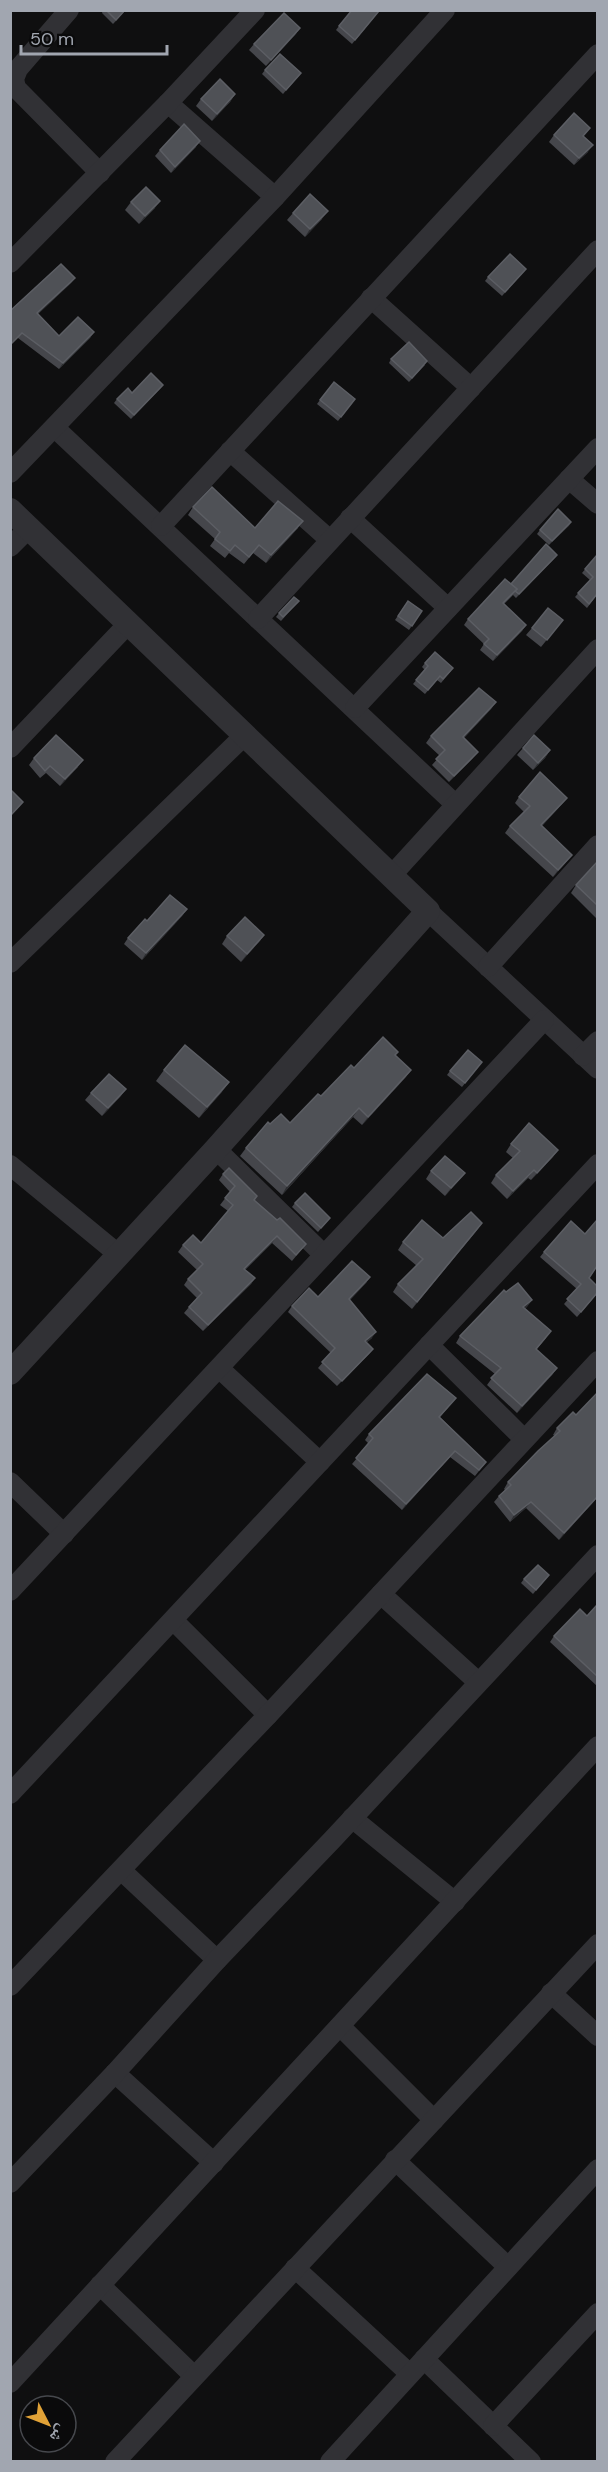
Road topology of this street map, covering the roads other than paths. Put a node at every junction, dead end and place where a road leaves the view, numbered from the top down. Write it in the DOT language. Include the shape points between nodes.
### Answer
graph roads {
  1 [pos="255,10"];
  2 [pos="445,10"];
  3 [pos="68,11"];
  4 [pos="597,54"];
  5 [pos="168,103"];
  6 [pos="100,173"];
  7 [pos="275,197"];
  8 [pos="597,250"];
  9 [pos="10,263"];
  10 [pos="371,298"];
  11 [pos="471,388"];
  12 [pos="55,428"];
  13 [pos="597,448"];
  14 [pos="230,451"];
  15 [pos="10,472"];
  16 [pos="569,479"];
  17 [pos="597,504"];
  18 [pos="10,510"];
  19 [pos="350,518"];
  20 [pos="161,526"];
  21 [pos="29,528"];
  22 [pos="330,540"];
  23 [pos="10,547"];
  24 [pos="448,608"];
  25 [pos="258,619"];
  26 [pos="128,624"];
  27 [pos="597,649"];
  28 [pos="355,708"];
  29 [pos="244,736"];
  30 [pos="10,748"];
  31 [pos="455,804"];
  32 [pos="597,845"];
  33 [pos="391,876"];
  34 [pos="428,911"];
  35 [pos="10,963"];
  36 [pos="488,967"];
  37 [pos="544,1020"];
  38 [pos="597,1041"];
  39 [pos="590,1062"];
  40 [pos="216,1149"];
  41 [pos="597,1164"];
  42 [pos="10,1165"];
  43 [pos="118,1254"];
  44 [pos="324,1255"];
  45 [pos="429,1345"];
  46 [pos="597,1361"];
  47 [pos="220,1369"];
  48 [pos="10,1373"];
  49 [pos="524,1440"];
  50 [pos="320,1462"];
  51 [pos="10,1482"];
  52 [pos="64,1534"];
  53 [pos="597,1555"];
  54 [pos="10,1591"];
  55 [pos="381,1594"];
  56 [pos="173,1620"];
  57 [pos="478,1682"];
  58 [pos="268,1715"];
  59 [pos="597,1746"];
  60 [pos="10,1794"];
  61 [pos="352,1818"];
  62 [pos="121,1870"];
  63 [pos="455,1902"];
  64 [pos="597,1944"];
  65 [pos="217,1960"];
  66 [pos="10,1986"];
  67 [pos="551,1993"];
  68 [pos="340,2026"];
  69 [pos="597,2036"];
  70 [pos="115,2073"];
  71 [pos="434,2120"];
  72 [pos="395,2160"];
  73 [pos="214,2163"];
  74 [pos="597,2169"];
  75 [pos="11,2182"];
  76 [pos="508,2266"];
  77 [pos="295,2268"];
  78 [pos="99,2285"];
  79 [pos="597,2313"];
  80 [pos="424,2359"];
  81 [pos="410,2374"];
  82 [pos="194,2376"];
  83 [pos="10,2383"];
  84 [pos="493,2426"];
  85 [pos="115,2462"];
  86 [pos="330,2462"];
  87 [pos="531,2462"];
  1 -- 5 [label="street"];
  2 -- 7 [label="street"];
  3 -- 6 [label="street" via="18,69 14,79 16,88"];
  4 -- 10 [label="street"];
  5 -- 6 [label="street"];
  5 -- 7 [label="street"];
  6 -- 9 [label="street"];
  7 -- 12 [label="street"];
  8 -- 11 [label="street"];
  10 -- 11 [label="street"];
  10 -- 14 [label="street"];
  11 -- 19 [label="street"];
  12 -- 15 [label="street"];
  12 -- 20 [label="street"];
  13 -- 16 [label="street"];
  14 -- 20 [label="street"];
  14 -- 22 [label="street"];
  16 -- 17 [label="street"];
  16 -- 24 [label="street"];
  18 -- 21 [label="street"];
  19 -- 22 [label="street"];
  19 -- 24 [label="street"];
  20 -- 25 [label="street"];
  21 -- 23 [label="street"];
  21 -- 26 [label="street"];
  22 -- 25 [label="street"];
  24 -- 28 [label="street"];
  25 -- 28 [label="street"];
  26 -- 29 [label="street"];
  26 -- 30 [label="street"];
  27 -- 31 [label="street"];
  28 -- 31 [label="street"];
  29 -- 33 [label="street"];
  29 -- 35 [label="street"];
  31 -- 33 [label="street"];
  32 -- 36 [label="street"];
  33 -- 34 [label="street"];
  34 -- 36 [label="street"];
  34 -- 40 [label="street"];
  36 -- 37 [label="street"];
  37 -- 39 [label="street"];
  37 -- 44 [label="street"];
  38 -- 39 [label="street"];
  40 -- 43 [label="street"];
  40 -- 44 [label="street"];
  41 -- 45 [label="street"];
  42 -- 43 [label="street"];
  43 -- 48 [label="street"];
  44 -- 47 [label="street"];
  45 -- 49 [label="street"];
  45 -- 50 [label="street"];
  46 -- 49 [label="street"];
  47 -- 50 [label="street"];
  47 -- 52 [label="street"];
  49 -- 55 [label="street"];
  50 -- 56 [label="street"];
  51 -- 52 [label="street"];
  52 -- 54 [label="street"];
  53 -- 57 [label="street"];
  55 -- 57 [label="street"];
  55 -- 58 [label="street"];
  56 -- 58 [label="street"];
  56 -- 60 [label="street"];
  57 -- 61 [label="street"];
  58 -- 62 [label="street"];
  59 -- 63 [label="street"];
  61 -- 63 [label="street"];
  61 -- 65 [label="street"];
  62 -- 65 [label="street"];
  62 -- 66 [label="street"];
  63 -- 68 [label="street"];
  64 -- 67 [label="street"];
  65 -- 70 [label="street"];
  67 -- 69 [label="street"];
  67 -- 71 [label="street"];
  68 -- 71 [label="street"];
  68 -- 73 [label="street"];
  70 -- 73 [label="street"];
  70 -- 75 [label="street"];
  71 -- 72 [label="street"];
  72 -- 76 [label="street"];
  72 -- 77 [label="street"];
  73 -- 78 [label="street"];
  74 -- 76 [label="street"];
  76 -- 80 [label="street"];
  77 -- 81 [label="street"];
  77 -- 82 [label="street"];
  78 -- 82 [label="street"];
  78 -- 83 [label="street"];
  79 -- 84 [label="street"];
  80 -- 81 [label="street"];
  80 -- 84 [label="street"];
  81 -- 86 [label="street"];
  82 -- 85 [label="street"];
  84 -- 87 [label="street"];
}
